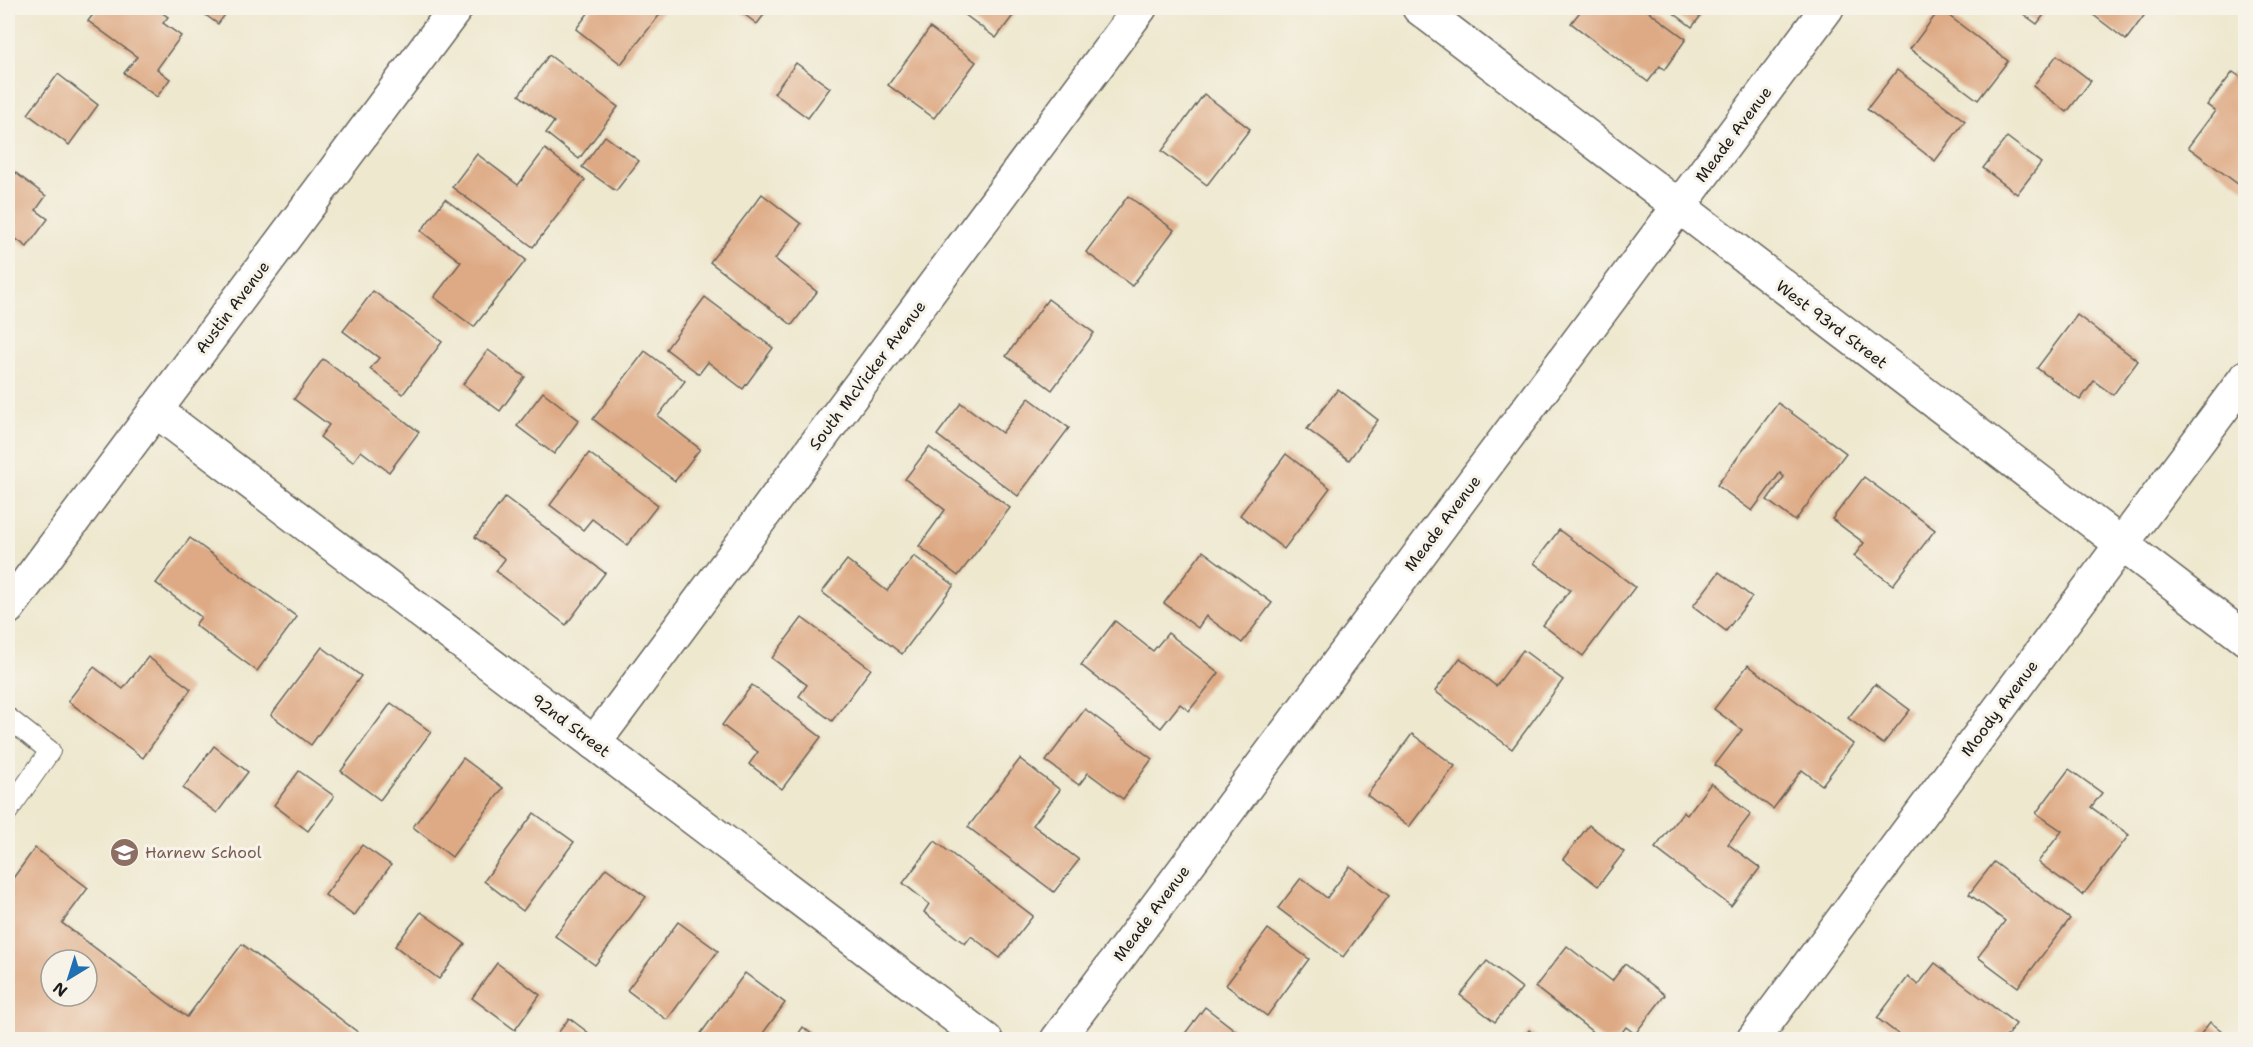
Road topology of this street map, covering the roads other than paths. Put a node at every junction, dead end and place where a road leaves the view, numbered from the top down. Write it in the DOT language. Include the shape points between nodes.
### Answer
graph roads {
  1 [pos="456,8"];
  2 [pos="1140,8"];
  3 [pos="1419,8"];
  4 [pos="1827,8"];
  5 [pos="1678,207"];
  6 [pos="2246,377"];
  7 [pos="155,410"];
  8 [pos="2121,544"];
  9 [pos="8,608"];
  10 [pos="2246,639"];
  11 [pos="8,718"];
  12 [pos="594,743"];
  13 [pos="8,811"];
  14 [pos="986,1040"];
  15 [pos="1056,1040"];
  16 [pos="1753,1040"];
  1 -- 7 [label="street, Austin Avenue"];
  2 -- 12 [label="street, South McVicker Avenue"];
  3 -- 5 [label="street, West 93rd Street"];
  4 -- 5 [label="street, Meade Avenue"];
  5 -- 8 [label="street, West 93rd Street"];
  5 -- 15 [label="street, Meade Avenue"];
  6 -- 8 [label="street, Moody Avenue"];
  7 -- 9 [label="street, Austin Avenue"];
  7 -- 12 [label="street, 92nd Street"];
  8 -- 10 [label="street, West 93rd Street"];
  8 -- 16 [label="street, Moody Avenue"];
  11 -- 13 [label="lane" via="50,751"];
  12 -- 14 [label="street, 92nd Street"];
}
